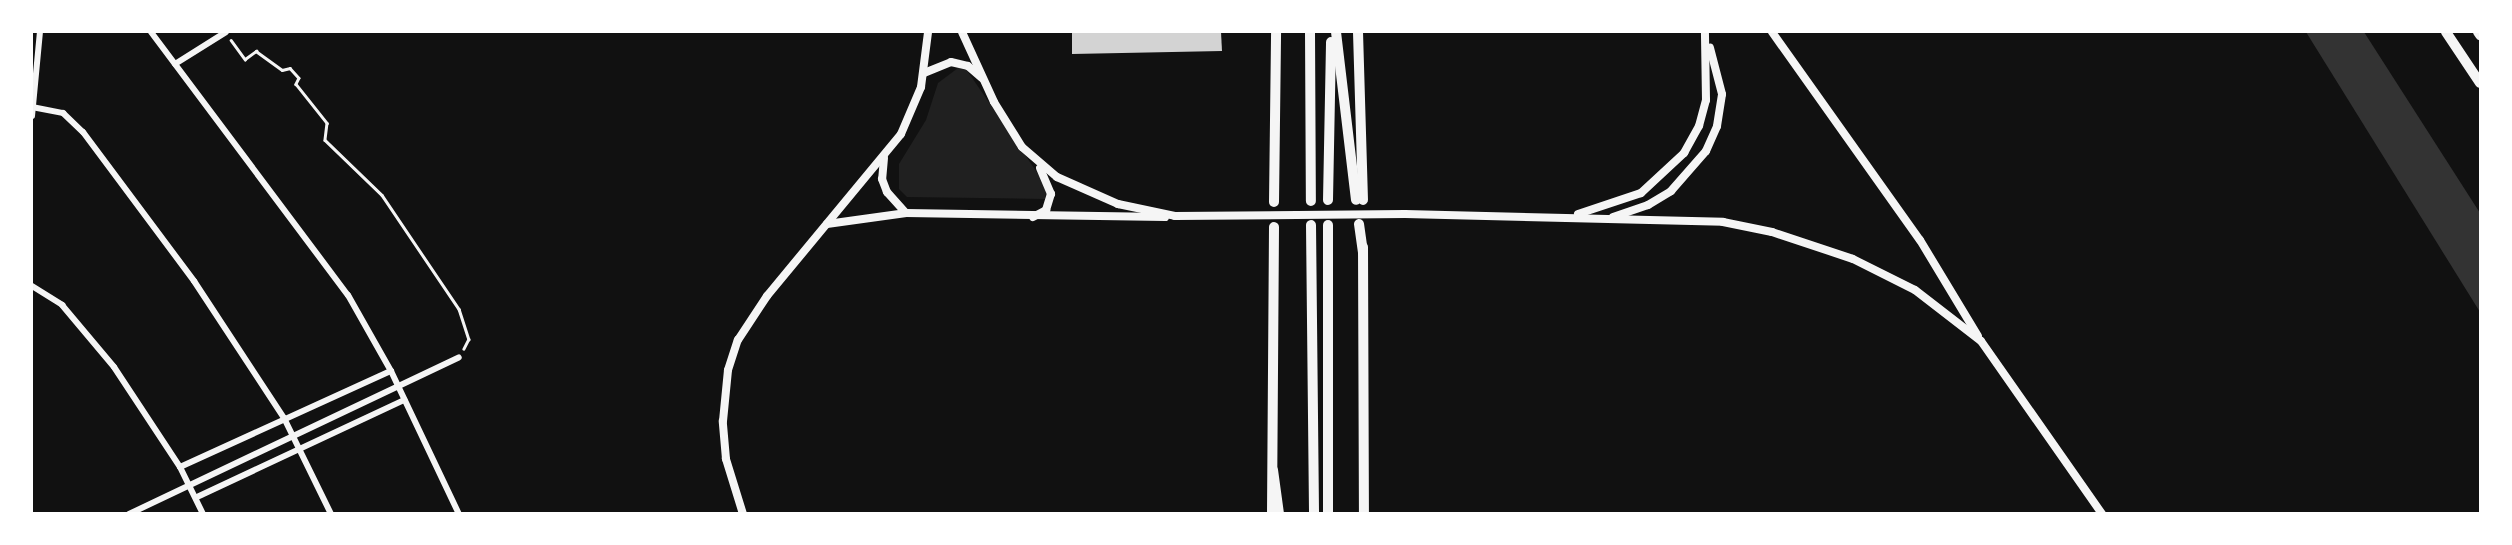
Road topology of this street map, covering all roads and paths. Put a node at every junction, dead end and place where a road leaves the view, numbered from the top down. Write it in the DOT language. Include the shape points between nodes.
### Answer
graph roads {
  1 [pos="40,32"];
  2 [pos="151,32"];
  3 [pos="226,32"];
  4 [pos="928,32"];
  5 [pos="962,32"];
  6 [pos="1276,32"];
  7 [pos="1310,32"];
  8 [pos="1334,32"];
  9 [pos="1358,32"];
  10 [pos="1705,32"];
  11 [pos="1772,32"];
  12 [pos="2446,32"];
  13 [pos="174,62"];
  14 [pos="924,73"];
  15 [pos="984,80"];
  16 [pos="2480,83"];
  17 [pos="32,107"];
  18 [pos="32,116"];
  19 [pos="884,155"];
  20 [pos="1036,162"];
  21 [pos="1328,200"];
  22 [pos="1311,201"];
  23 [pos="1274,202"];
  24 [pos="906,213"];
  25 [pos="1175,216"];
  26 [pos="1558,217"];
  27 [pos="1030,218"];
  28 [pos="1601,219"];
  29 [pos="827,224"];
  30 [pos="1361,224"];
  31 [pos="1311,225"];
  32 [pos="1328,225"];
  33 [pos="1274,227"];
  34 [pos="32,286"];
  35 [pos="1981,341"];
  36 [pos="459,357"];
  37 [pos="391,371"];
  38 [pos="398,388"];
  39 [pos="404,400"];
  40 [pos="285,418"];
  41 [pos="292,435"];
  42 [pos="299,449"];
  43 [pos="180,467"];
  44 [pos="1273,470"];
  45 [pos="189,483"];
  46 [pos="197,497"];
  47 [pos="130,513"];
  48 [pos="203,513"];
  49 [pos="331,513"];
  50 [pos="460,513"];
  51 [pos="743,513"];
  52 [pos="1272,513"];
  53 [pos="1279,513"];
  54 [pos="1314,513"];
  55 [pos="1328,513"];
  56 [pos="1364,513"];
  57 [pos="2102,513"];
  1 -- 17 [label="street"];
  2 -- 13 [label="street"];
  3 -- 13 [label="street"];
  3 -- 36 [label="path" via="246,59 256,51 282,70 290,68 299,78 296,85 327,123 325,139 382,195 459,310 469,339"];
  4 -- 14 [label="street"];
  5 -- 15 [label="street"];
  6 -- 23 [label="highway"];
  7 -- 22 [label="highway"];
  8 -- 9 [label="highway" via="1359,200"];
  8 -- 21 [label="highway"];
  10 -- 26 [label="street" via="1706,100 1699,126 1684,153 1641,193 1609,207"];
  10 -- 28 [label="street" via="1722,94 1717,126 1706,151 1689,174 1656,200"];
  11 -- 35 [label="street" via="1920,240"];
  12 -- 16 [label="highway"];
  13 -- 37 [label="street" via="348,295"];
  14 -- 15 [label="street" via="951,62 968,66"];
  14 -- 19 [label="street" via="914,109"];
  15 -- 20 [label="street" via="1008,127"];
  17 -- 18 [label="street"];
  17 -- 40 [label="street" via="63,113 83,132 241,346"];
  19 -- 24 [label="street" via="882,180"];
  19 -- 29 [label="street"];
  20 -- 25 [label="street" via="1097,196"];
  20 -- 27 [label="street" via="1051,194 1046,210"];
  24 -- 27 [label="street"];
  24 -- 29 [label="street"];
  25 -- 26 [label="street"];
  25 -- 27 [label="street"];
  26 -- 28 [label="street"];
  28 -- 35 [label="street" via="1723,222 1772,232 1888,274"];
  29 -- 51 [label="street" via="766,296 738,340 728,370 723,421 726,459"];
  30 -- 56 [label="highway"];
  31 -- 54 [label="highway"];
  32 -- 55 [label="highway"];
  33 -- 44 [label="highway"];
  34 -- 43 [label="street" via="62,305 99,347"];
  35 -- 57 [label="street"];
  36 -- 38 [label="street"];
  37 -- 38 [label="street"];
  37 -- 40 [label="street"];
  38 -- 39 [label="street"];
  38 -- 41 [label="street"];
  39 -- 42 [label="street"];
  39 -- 50 [label="street"];
  40 -- 41 [label="street"];
  40 -- 43 [label="street"];
  41 -- 42 [label="street"];
  41 -- 45 [label="street"];
  42 -- 46 [label="street"];
  42 -- 49 [label="street"];
  43 -- 45 [label="street"];
  44 -- 52 [label="highway"];
  44 -- 53 [label="highway"];
  45 -- 46 [label="street"];
  45 -- 47 [label="street"];
  46 -- 48 [label="street"];
}
